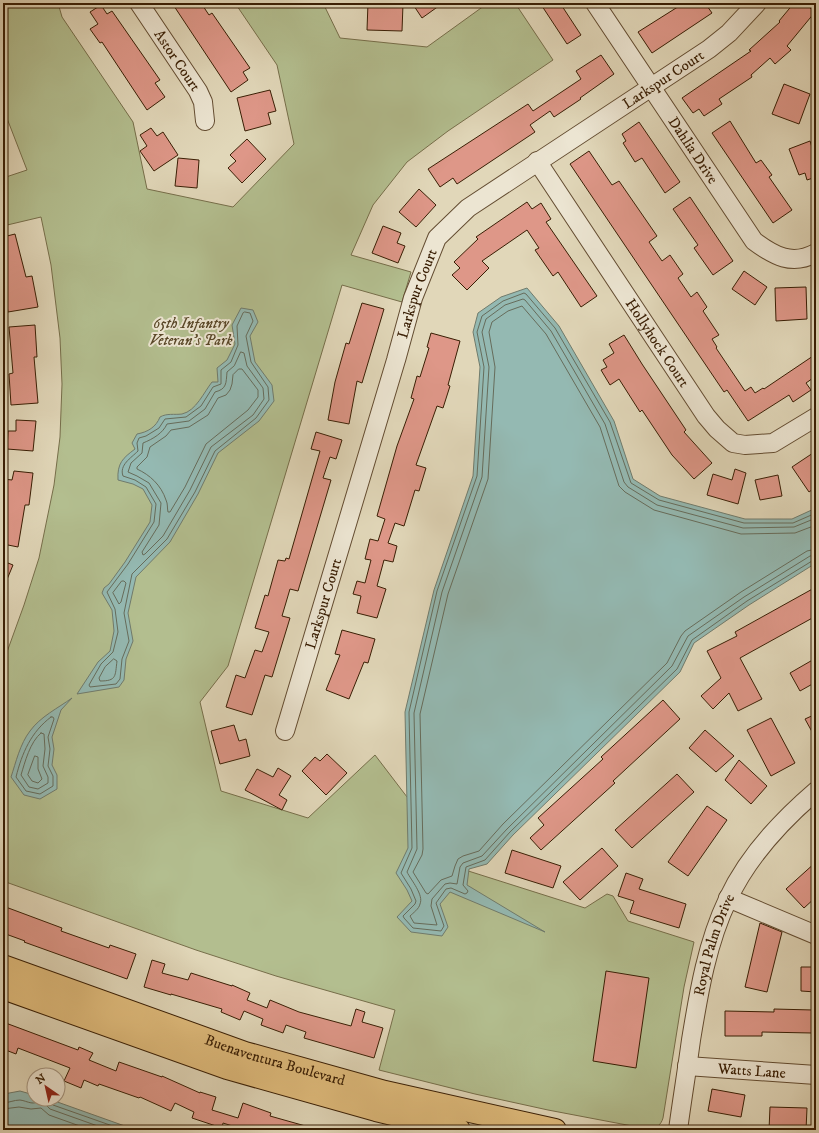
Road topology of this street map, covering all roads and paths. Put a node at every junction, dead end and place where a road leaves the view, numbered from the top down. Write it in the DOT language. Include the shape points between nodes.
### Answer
graph roads {
  1 [pos="139,3"];
  2 [pos="595,3"];
  3 [pos="757,3"];
  4 [pos="651,87"];
  5 [pos="205,121"];
  6 [pos="537,161"];
  7 [pos="816,253"];
  8 [pos="816,417"];
  9 [pos="284,731"];
  10 [pos="816,791"];
  11 [pos="728,898"];
  12 [pos="816,935"];
  13 [pos="3,966"];
  14 [pos="3,988"];
  15 [pos="687,1066"];
  16 [pos="816,1075"];
  17 [pos="459,1130"];
  18 [pos="555,1130"];
  19 [pos="678,1130"];
  1 -- 5 [label="street, Astor Court" via="198,91 203,102"];
  2 -- 4 [label="street, Dahlia Drive"];
  3 -- 4 [label="street, Larkspur Court" via="729,33"];
  4 -- 6 [label="street, Larkspur Court"];
  4 -- 7 [label="street, Dahlia Drive" via="754,241 767,251 783,258 806,258"];
  6 -- 8 [label="street, Hollyhock Court" via="717,429 733,443 773,443"];
  6 -- 9 [label="street, Larkspur Court" via="468,208 437,238 413,298"];
  10 -- 11 [label="street, Royal Palm Drive" via="772,834 749,862"];
  11 -- 12 [label="street"];
  11 -- 15 [label="street, Royal Palm Drive" via="704,965"];
  13 -- 18 [label="main road, Buenaventura Boulevard" via="245,1053 385,1092"];
  14 -- 17 [label="main road, Buenaventura Boulevard" via="227,1068 376,1110"];
  15 -- 16 [label="street, Watts Lane"];
  15 -- 19 [label="street, Royal Palm Drive"];
}
